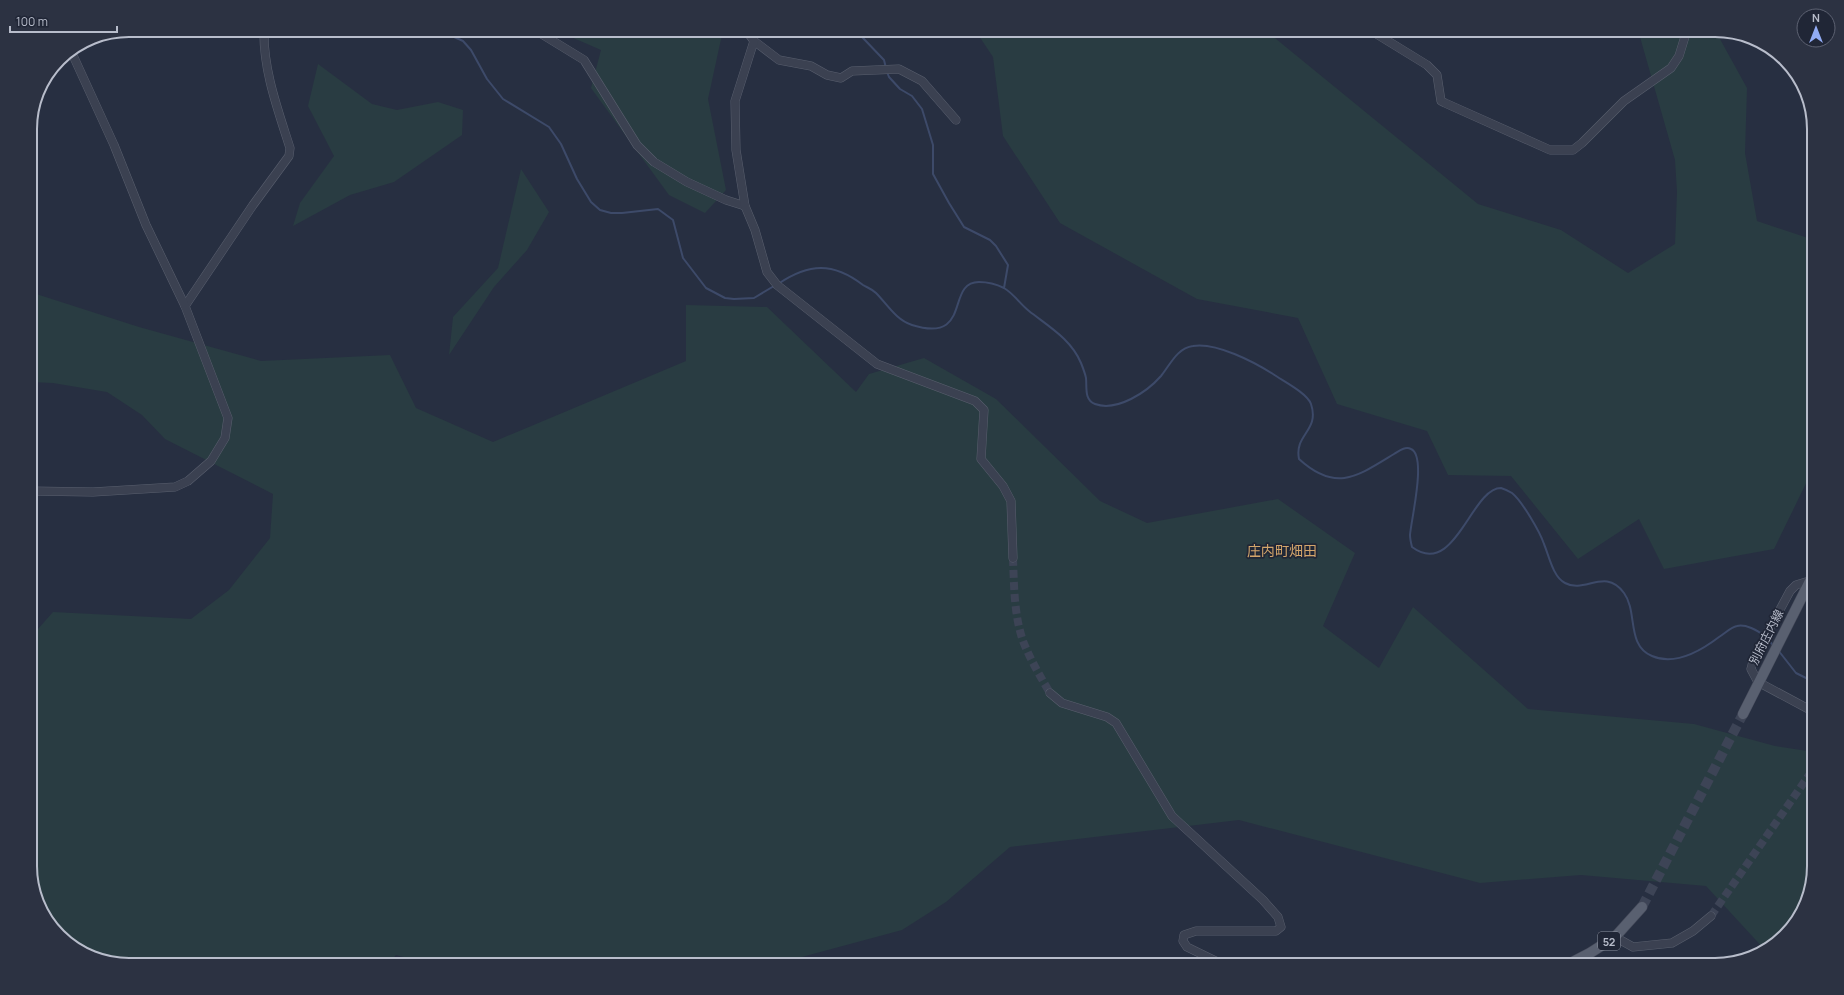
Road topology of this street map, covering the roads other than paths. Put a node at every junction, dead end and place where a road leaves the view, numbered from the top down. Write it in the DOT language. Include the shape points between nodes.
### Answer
graph roads {
  1 [pos="264,37"];
  2 [pos="546,37"];
  3 [pos="751,37"];
  4 [pos="1381,37"];
  5 [pos="1685,37"];
  6 [pos="754,41"];
  7 [pos="73,56"];
  8 [pos="956,120"];
  9 [pos="745,206"];
  10 [pos="185,306"];
  11 [pos="37,491"];
  12 [pos="1013,558"];
  13 [pos="1807,579"];
  14 [pos="1807,585"];
  15 [pos="1758,682"];
  16 [pos="1050,693"];
  17 [pos="1807,708"];
  18 [pos="1743,714"];
  19 [pos="1642,907"];
  20 [pos="1711,916"];
  21 [pos="1615,937"];
  22 [pos="1210,958"];
  23 [pos="1580,958"];
  1 -- 10 [label="street" via="276,104 290,148 289,156"];
  2 -- 9 [label="street" via="584,60 630,134 654,162 687,182"];
  3 -- 6 [label="street"];
  4 -- 5 [label="street" via="1435,72 1441,101 1550,150 1564,151 1573,150 1582,144 1624,101 1671,68 1679,56"];
  6 -- 8 [label="street" via="779,60 811,66 827,75 841,78 852,72 899,69 922,81"];
  6 -- 9 [label="street" via="735,101 736,150"];
  7 -- 10 [label="street" via="114,145 146,225"];
  9 -- 12 [label="street" via="767,272 777,285 877,364 975,401 984,410 981,459 1003,486 1011,501"];
  10 -- 11 [label="street" via="228,418 225,438 211,461 188,481 175,487 92,492"];
  13 -- 15 [label="street" via="1790,591 1754,658 1751,669"];
  14 -- 15 [label="main road, 別府庄内線"];
  15 -- 17 [label="street"];
  15 -- 18 [label="main road, 別府庄内線"];
  16 -- 22 [label="street" via="1062,703 1107,717 1116,724 1172,816 1278,917 1281,927 1276,931 1196,931 1184,935 1183,941 1187,947"];
  19 -- 21 [label="main road, 52"];
  20 -- 21 [label="street" via="1693,931 1672,943 1633,947"];
  21 -- 23 [label="main road, 52"];
}
